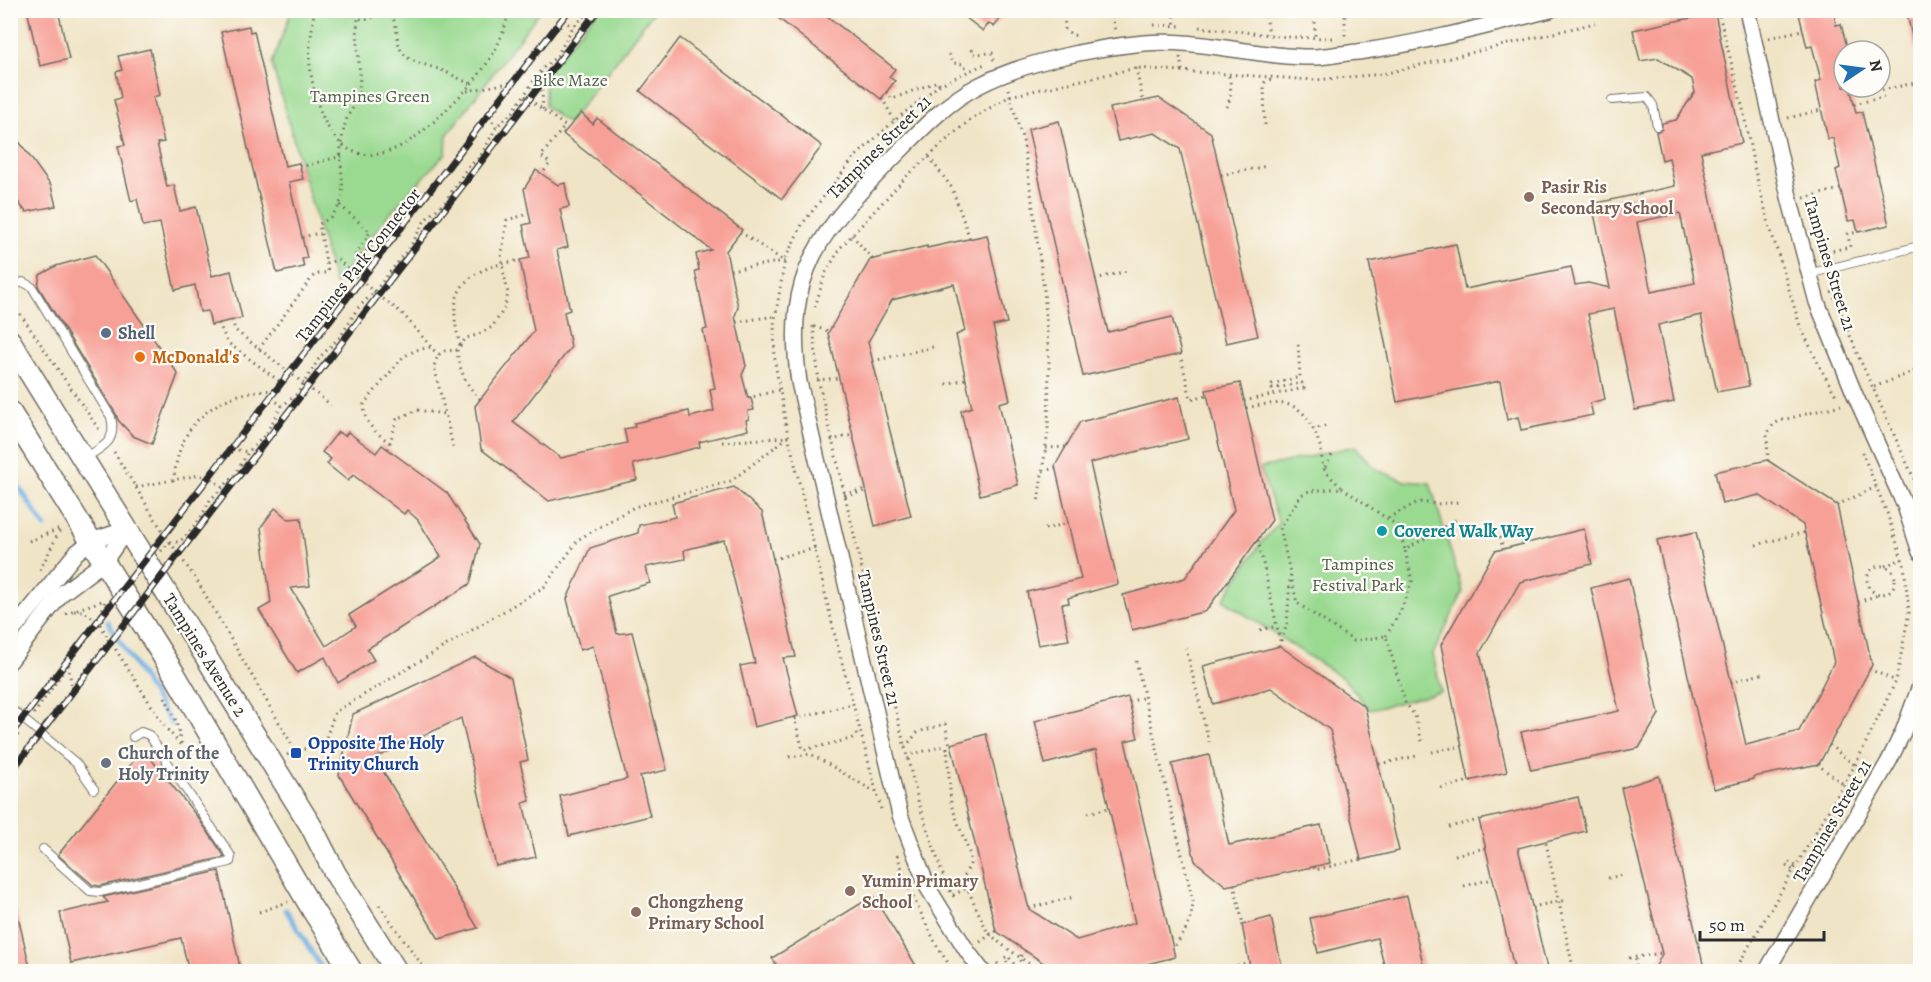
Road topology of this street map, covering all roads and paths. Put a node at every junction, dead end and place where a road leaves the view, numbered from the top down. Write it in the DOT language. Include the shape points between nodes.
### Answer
graph roads {
  1 [pos="314,10"];
  2 [pos="352,10"];
  3 [pos="509,10"];
  4 [pos="570,10"];
  5 [pos="591,10"];
  6 [pos="1064,10"];
  7 [pos="1111,10"];
  8 [pos="1265,10"];
  9 [pos="1315,10"];
  10 [pos="1345,10"];
  11 [pos="1550,10"];
  12 [pos="1718,10"];
  13 [pos="1747,10"];
  14 [pos="378,11"];
  15 [pos="358,18"];
  16 [pos="563,20"];
  17 [pos="1595,24"];
  18 [pos="1153,26"];
  19 [pos="1187,26"];
  20 [pos="573,27"];
  21 [pos="1198,27"];
  22 [pos="1124,30"];
  23 [pos="1802,30"];
  24 [pos="1269,34"];
  25 [pos="1070,38"];
  26 [pos="1315,38"];
  27 [pos="1354,38"];
  28 [pos="1768,38"];
  29 [pos="1346,46"];
  30 [pos="972,49"];
  31 [pos="950,54"];
  32 [pos="1315,57"];
  33 [pos="1003,58"];
  34 [pos="994,61"];
  35 [pos="1136,68"];
  36 [pos="541,70"];
  37 [pos="967,71"];
  38 [pos="1226,73"];
  39 [pos="1001,75"];
  40 [pos="1274,77"];
  41 [pos="516,81"];
  42 [pos="1920,81"];
  43 [pos="471,84"];
  44 [pos="940,85"];
  45 [pos="1892,88"];
  46 [pos="467,91"];
  47 [pos="886,92"];
  48 [pos="525,96"];
  49 [pos="1010,96"];
  50 [pos="882,98"];
  51 [pos="1875,99"];
  52 [pos="1612,100"];
  53 [pos="1143,101"];
  54 [pos="1854,104"];
  55 [pos="1227,107"];
  56 [pos="543,110"];
  57 [pos="1821,110"];
  58 [pos="488,117"];
  59 [pos="1786,118"];
  60 [pos="894,121"];
  61 [pos="1265,125"];
  62 [pos="497,126"];
  63 [pos="1658,126"];
  64 [pos="341,146"];
  65 [pos="342,156"];
  66 [pos="929,157"];
  67 [pos="1267,166"];
  68 [pos="300,167"];
  69 [pos="543,174"];
  70 [pos="1221,176"];
  71 [pos="1840,189"];
  72 [pos="1790,201"];
  73 [pos="340,205"];
  74 [pos="23,209"];
  75 [pos="10,210"];
  76 [pos="529,214"];
  77 [pos="740,232"];
  78 [pos="1858,232"];
  79 [pos="321,233"];
  80 [pos="852,235"];
  81 [pos="302,237"];
  82 [pos="970,238"];
  83 [pos="392,243"];
  84 [pos="1920,246"];
  85 [pos="1819,253"];
  86 [pos="519,260"];
  87 [pos="873,260"];
  88 [pos="785,261"];
  89 [pos="326,262"];
  90 [pos="503,264"];
  91 [pos="730,270"];
  92 [pos="1127,271"];
  93 [pos="1808,274"];
  94 [pos="1095,279"];
  95 [pos="362,280"];
  96 [pos="10,286"];
  97 [pos="374,292"];
  98 [pos="10,299"];
  99 [pos="814,310"];
  100 [pos="775,316"];
  101 [pos="814,318"];
  102 [pos="232,320"];
  103 [pos="736,321"];
  104 [pos="219,323"];
  105 [pos="813,327"];
  106 [pos="829,331"];
  107 [pos="10,341"];
  108 [pos="1298,344"];
  109 [pos="460,345"];
  110 [pos="937,346"];
  111 [pos="432,347"];
  112 [pos="259,350"];
  113 [pos="457,350"];
  114 [pos="1180,354"];
  115 [pos="438,355"];
  116 [pos="873,361"];
  117 [pos="1920,369"];
  118 [pos="291,374"];
  119 [pos="839,378"];
  120 [pos="966,379"];
  121 [pos="822,380"];
  122 [pos="304,382"];
  123 [pos="283,384"];
  124 [pos="946,384"];
  125 [pos="1874,387"];
  126 [pos="779,390"];
  127 [pos="277,391"];
  128 [pos="1207,395"];
  129 [pos="272,398"];
  130 [pos="748,398"];
  131 [pos="480,399"];
  132 [pos="1244,401"];
  133 [pos="331,405"];
  134 [pos="282,406"];
  135 [pos="1246,408"];
  136 [pos="10,412"];
  137 [pos="445,414"];
  138 [pos="1326,426"];
  139 [pos="1312,429"];
  140 [pos="853,435"];
  141 [pos="788,437"];
  142 [pos="836,439"];
  143 [pos="722,441"];
  144 [pos="108,443"];
  145 [pos="390,443"];
  146 [pos="1859,446"];
  147 [pos="453,447"];
  148 [pos="1066,447"];
  149 [pos="1046,448"];
  150 [pos="232,449"];
  151 [pos="388,449"];
  152 [pos="248,452"];
  153 [pos="1332,455"];
  154 [pos="84,459"];
  155 [pos="1768,461"];
  156 [pos="1056,468"];
  157 [pos="1324,468"];
  158 [pos="1043,471"];
  159 [pos="210,477"];
  160 [pos="173,481"];
  161 [pos="1876,487"];
  162 [pos="136,488"];
  163 [pos="222,488"];
  164 [pos="1342,488"];
  165 [pos="849,493"];
  166 [pos="845,496"];
  167 [pos="1460,502"];
  168 [pos="1038,503"];
  169 [pos="1837,505"];
  170 [pos="1388,518"];
  171 [pos="1460,518"];
  172 [pos="57,520"];
  173 [pos="1068,523"];
  174 [pos="61,528"];
  175 [pos="127,529"];
  176 [pos="1045,529"];
  177 [pos="1805,532"];
  178 [pos="165,534"];
  179 [pos="1500,537"];
  180 [pos="1258,540"];
  181 [pos="28,541"];
  182 [pos="91,541"];
  183 [pos="170,542"];
  184 [pos="1756,544"];
  185 [pos="816,548"];
  186 [pos="1503,549"];
  187 [pos="1405,550"];
  188 [pos="1920,552"];
  189 [pos="1902,558"];
  190 [pos="773,559"];
  191 [pos="104,562"];
  192 [pos="148,563"];
  193 [pos="1885,566"];
  194 [pos="39,573"];
  195 [pos="1290,573"];
  196 [pos="112,594"];
  197 [pos="1880,594"];
  198 [pos="1858,602"];
  199 [pos="111,609"];
  200 [pos="72,610"];
  201 [pos="63,616"];
  202 [pos="98,621"];
  203 [pos="1277,626"];
  204 [pos="1260,630"];
  205 [pos="10,634"];
  206 [pos="1386,636"];
  207 [pos="109,639"];
  208 [pos="1186,648"];
  209 [pos="10,661"];
  210 [pos="1136,661"];
  211 [pos="68,665"];
  212 [pos="1869,669"];
  213 [pos="1765,673"];
  214 [pos="1896,681"];
  215 [pos="1731,682"];
  216 [pos="1920,686"];
  217 [pos="72,688"];
  218 [pos="162,692"];
  219 [pos="1145,698"];
  220 [pos="1130,702"];
  221 [pos="853,704"];
  222 [pos="10,708"];
  223 [pos="28,722"];
  224 [pos="858,725"];
  225 [pos="39,732"];
  226 [pos="133,737"];
  227 [pos="862,739"];
  228 [pos="1422,741"];
  229 [pos="1209,742"];
  230 [pos="10,745"];
  231 [pos="1829,745"];
  232 [pos="1462,746"];
  233 [pos="905,747"];
  234 [pos="949,747"];
  235 [pos="295,750"];
  236 [pos="1432,752"];
  237 [pos="1417,756"];
  238 [pos="789,757"];
  239 [pos="908,759"];
  240 [pos="272,762"];
  241 [pos="1378,764"];
  242 [pos="1817,764"];
  243 [pos="1855,765"];
  244 [pos="10,769"];
  245 [pos="1474,780"];
  246 [pos="1877,783"];
  247 [pos="1843,784"];
  248 [pos="1441,788"];
  249 [pos="94,789"];
  250 [pos="876,793"];
  251 [pos="1109,808"];
  252 [pos="1088,813"];
  253 [pos="1484,819"];
  254 [pos="1449,827"];
  255 [pos="1546,843"];
  256 [pos="1485,848"];
  257 [pos="44,849"];
  258 [pos="1455,855"];
  259 [pos="1361,859"];
  260 [pos="1787,864"];
  261 [pos="1314,867"];
  262 [pos="1795,868"];
  263 [pos="1624,875"];
  264 [pos="1608,878"];
  265 [pos="1493,879"];
  266 [pos="1234,884"];
  267 [pos="1464,886"];
  268 [pos="967,888"];
  269 [pos="953,895"];
  270 [pos="1074,897"];
  271 [pos="1566,900"];
  272 [pos="1559,901"];
  273 [pos="289,902"];
  274 [pos="377,902"];
  275 [pos="958,904"];
  276 [pos="1532,907"];
  277 [pos="1029,908"];
  278 [pos="259,912"];
  279 [pos="1243,924"];
  280 [pos="370,929"];
  281 [pos="996,931"];
  282 [pos="991,935"];
  283 [pos="978,937"];
  284 [pos="1173,948"];
  285 [pos="1026,951"];
  286 [pos="1662,954"];
  287 [pos="1020,957"];
  288 [pos="1636,957"];
  289 [pos="1169,958"];
  290 [pos="1629,958"];
  291 [pos="1249,962"];
  292 [pos="1043,963"];
  293 [pos="1037,971"];
  294 [pos="352,972"];
  295 [pos="388,972"];
  296 [pos="397,972"];
  297 [pos="426,972"];
  298 [pos="983,972"];
  299 [pos="1014,972"];
  300 [pos="1020,972"];
  301 [pos="1026,972"];
  302 [pos="1172,972"];
  303 [pos="1214,972"];
  304 [pos="1574,972"];
  305 [pos="1635,972"];
  306 [pos="1734,972"];
  307 [pos="1766,972"];
  1 -- 64 [label="path" via="309,62 312,82 324,120"];
  2 -- 15 [label="path"];
  3 -- 43 [label="path" via="495,53"];
  4 -- 16 [label="path, Tampines Park Connector"];
  5 -- 20 [label="path"];
  6 -- 25 [label="path" via="1065,29 1072,35 1083,36"];
  7 -- 22 [label="path" via="1113,31"];
  8 -- 24 [label="path"];
  9 -- 26 [label="path"];
  10 -- 29 [label="path"];
  11 -- 29 [label="street, Tampines Street 21" via="1403,46"];
  12 -- 155 [label="path" via="1754,167 1800,326 1842,405 1776,422 1767,434"];
  13 -- 72 [label="street, Tampines Street 21"];
  14 -- 15 [label="path" via="369,20"];
  14 -- 43 [label="path" via="395,22 403,54"];
  15 -- 64 [label="path" via="358,98 347,119"];
  16 -- 20 [label="path"];
  16 -- 41 [label="path, Tampines Park Connector"];
  17 -- 40 [label="path" via="1383,74 1315,80"];
  18 -- 19 [label="path"];
  20 -- 36 [label="path" via="557,56"];
  21 -- 24 [label="path"];
  23 -- 28 [label="path"];
  24 -- 26 [label="path"];
  26 -- 29 [label="path"];
  26 -- 32 [label="path"];
  27 -- 29 [label="path"];
  29 -- 32 [label="street, Tampines Street 21"];
  30 -- 34 [label="path" via="973,54 992,53"];
  31 -- 37 [label="path" via="952,63 964,64"];
  32 -- 39 [label="street, Tampines Street 21" via="1147,43 1065,56"];
  33 -- 34 [label="path"];
  34 -- 37 [label="path"];
  35 -- 38 [label="path"];
  35 -- 49 [label="path"];
  35 -- 53 [label="path"];
  36 -- 48 [label="path"];
  36 -- 56 [label="path"];
  37 -- 44 [label="path"];
  38 -- 40 [label="path"];
  38 -- 55 [label="path" via="1230,80"];
  39 -- 49 [label="path"];
  39 -- 298 [label="street, Tampines Street 21" via="942,110 850,201 812,258 797,300 794,323 799,382 900,815 928,888"];
  40 -- 61 [label="path" via="1264,86"];
  41 -- 46 [label="path"];
  41 -- 58 [label="path, Tampines Park Connector"];
  42 -- 45 [label="path"];
  43 -- 46 [label="path"];
  44 -- 47 [label="path" via="938,81 892,99"];
  44 -- 60 [label="path"];
  46 -- 64 [label="path" via="428,128 400,146 376,154 351,152"];
  48 -- 56 [label="path"];
  48 -- 62 [label="path"];
  49 -- 66 [label="path" via="971,119"];
  49 -- 149 [label="path" via="1023,141 1044,290 1050,384"];
  50 -- 60 [label="path"];
  51 -- 54 [label="path"];
  52 -- 63 [label="lane" via="1647,98 1653,105"];
  56 -- 69 [label="path" via="565,126 541,156 550,163"];
  57 -- 59 [label="path"];
  58 -- 62 [label="path"];
  58 -- 83 [label="path, Tampines Park Connector"];
  60 -- 88 [label="path" via="854,158 810,214"];
  62 -- 97 [label="path" via="480,157 466,168 445,202 425,220 410,247"];
  64 -- 65 [label="path"];
  65 -- 68 [label="path"];
  65 -- 73 [label="path"];
  66 -- 80 [label="path"];
  66 -- 82 [label="path" via="952,188"];
  67 -- 70 [label="path"];
  71 -- 72 [label="path"];
  72 -- 93 [label="street, Tampines Street 21"];
  73 -- 79 [label="path" via="319,224"];
  73 -- 83 [label="path" via="370,232 355,257 358,259 380,239"];
  74 -- 75 [label="path"];
  76 -- 90 [label="path" via="507,220"];
  77 -- 88 [label="path"];
  78 -- 85 [label="path" via="1848,234 1850,247"];
  79 -- 81 [label="path"];
  79 -- 89 [label="path"];
  80 -- 87 [label="path"];
  80 -- 99 [label="path" via="825,274"];
  83 -- 95 [label="path, Tampines Park Connector"];
  84 -- 93 [label="lane"];
  86 -- 90 [label="path"];
  88 -- 91 [label="path"];
  88 -- 100 [label="path"];
  89 -- 95 [label="path" via="338,260"];
  89 -- 112 [label="path" via="328,272 314,275"];
  90 -- 109 [label="path" via="508,294 504,309 492,327 466,338"];
  90 -- 109 [label="path" via="488,268 463,284 455,302"];
  92 -- 94 [label="path"];
  93 -- 188 [label="street, Tampines Street 21" via="1834,348 1901,495"];
  95 -- 97 [label="path"];
  95 -- 118 [label="path, Tampines Park Connector"];
  96 -- 144 [label="lane" via="23,282 32,287 111,417 114,430"];
  97 -- 111 [label="path" via="402,313"];
  97 -- 122 [label="path"];
  98 -- 144 [label="path"];
  100 -- 103 [label="path"];
  100 -- 126 [label="path"];
  101 -- 105 [label="path"];
  102 -- 112 [label="path" via="235,330"];
  104 -- 123 [label="path" via="227,342"];
  105 -- 106 [label="path"];
  105 -- 166 [label="path" via="819,383"];
  107 -- 154 [label="main road, Tampines Avenue 2"];
  108 -- 132 [label="path" via="1300,377 1272,384 1272,389 1302,383 1304,388"];
  109 -- 113 [label="path"];
  110 -- 116 [label="path"];
  111 -- 115 [label="path"];
  111 -- 145 [label="path" via="403,357 364,404 363,414 369,426"];
  112 -- 118 [label="path"];
  113 -- 115 [label="path"];
  113 -- 131 [label="path" via="459,368"];
  114 -- 128 [label="path" via="1191,399"];
  115 -- 137 [label="path" via="434,366"];
  117 -- 125 [label="path"];
  118 -- 122 [label="path"];
  118 -- 123 [label="path, Tampines Park Connector"];
  119 -- 121 [label="path"];
  120 -- 124 [label="path"];
  122 -- 133 [label="path"];
  122 -- 134 [label="path"];
  123 -- 127 [label="path, Tampines Park Connector"];
  126 -- 130 [label="path"];
  126 -- 141 [label="path"];
  127 -- 129 [label="path, Tampines Park Connector"];
  127 -- 160 [label="path" via="251,391 230,397 211,409 186,435"];
  129 -- 134 [label="path"];
  129 -- 150 [label="path, Tampines Park Connector"];
  134 -- 152 [label="path" via="265,435"];
  135 -- 139 [label="path" via="1270,403 1295,406"];
  136 -- 182 [label="main road, Tampines Avenue 2"];
  137 -- 145 [label="path" via="417,410 397,419"];
  137 -- 147 [label="path"];
  138 -- 139 [label="path"];
  139 -- 157 [label="path" via="1320,444"];
  140 -- 142 [label="path"];
  141 -- 143 [label="path"];
  141 -- 185 [label="path"];
  141 -- 235 [label="path" via="730,481 634,507 579,539 544,587 335,712 323,747"];
  144 -- 154 [label="lane"];
  144 -- 162 [label="path"];
  145 -- 151 [label="path"];
  146 -- 161 [label="path"];
  148 -- 149 [label="path"];
  149 -- 158 [label="path"];
  150 -- 152 [label="path"];
  150 -- 159 [label="path, Tampines Park Connector"];
  152 -- 163 [label="path"];
  153 -- 157 [label="path"];
  154 -- 175 [label="main road, Tampines Avenue 2"];
  156 -- 158 [label="path"];
  157 -- 164 [label="path"];
  158 -- 168 [label="path"];
  159 -- 160 [label="path"];
  159 -- 163 [label="path"];
  159 -- 178 [label="path, Tampines Park Connector"];
  160 -- 162 [label="path"];
  161 -- 169 [label="path"];
  161 -- 189 [label="path"];
  162 -- 178 [label="path"];
  163 -- 183 [label="path" via="184,538"];
  164 -- 170 [label="path"];
  164 -- 195 [label="path" via="1300,495 1280,528"];
  165 -- 166 [label="path" via="866,490"];
  166 -- 233 [label="path"];
  167 -- 170 [label="path" via="1418,502"];
  170 -- 187 [label="path" via="1398,526"];
  171 -- 187 [label="path"];
  172 -- 174 [label="path"];
  173 -- 176 [label="path"];
  174 -- 181 [label="path"];
  174 -- 194 [label="path"];
  175 -- 182 [label="street"];
  175 -- 191 [label="street"];
  175 -- 192 [label="main road, Tampines Avenue 2"];
  177 -- 184 [label="path"];
  178 -- 183 [label="path"];
  179 -- 186 [label="path"];
  180 -- 203 [label="path"];
  182 -- 191 [label="main road, Tampines Avenue 2"];
  182 -- 205 [label="street" via="69,560"];
  183 -- 192 [label="path"];
  183 -- 235 [label="path" via="196,579"];
  185 -- 190 [label="path"];
  185 -- 221 [label="path"];
  187 -- 206 [label="path" via="1412,581"];
  189 -- 193 [label="path"];
  189 -- 214 [label="path" via="1909,612"];
  191 -- 196 [label="main road, Tampines Avenue 2"];
  191 -- 209 [label="street" via="62,594"];
  192 -- 240 [label="main road, Tampines Avenue 2"];
  193 -- 197 [label="path" via="1893,571 1896,580 1889,592"];
  193 -- 197 [label="path" via="1871,569 1867,577 1868,586"];
  195 -- 203 [label="path" via="1287,625 1279,645"];
  195 -- 206 [label="path" via="1297,603 1354,640"];
  196 -- 199 [label="path"];
  196 -- 200 [label="path"];
  196 -- 202 [label="path"];
  196 -- 294 [label="main road, Tampines Avenue 2"];
  197 -- 198 [label="path"];
  200 -- 201 [label="path"];
  200 -- 202 [label="path"];
  202 -- 207 [label="path"];
  202 -- 211 [label="path"];
  203 -- 204 [label="path"];
  206 -- 228 [label="path" via="1405,702 1415,716"];
  207 -- 217 [label="path"];
  207 -- 218 [label="path" via="165,727 182,746 176,721"];
  208 -- 229 [label="path"];
  210 -- 219 [label="path"];
  211 -- 217 [label="path"];
  211 -- 223 [label="path"];
  212 -- 214 [label="path"];
  213 -- 215 [label="path"];
  214 -- 243 [label="path"];
  216 -- 246 [label="street, Tampines Street 21" via="1903,732"];
  217 -- 225 [label="path"];
  219 -- 220 [label="path"];
  219 -- 284 [label="path" via="1193,901 1188,929"];
  221 -- 224 [label="path"];
  221 -- 224 [label="path" via="795,718 803,750 851,739 858,732"];
  222 -- 223 [label="lane"];
  223 -- 225 [label="lane"];
  223 -- 230 [label="path"];
  224 -- 227 [label="path"];
  225 -- 244 [label="path"];
  225 -- 249 [label="lane" via="76,763"];
  226 -- 257 [label="lane" via="141,732 149,735 231,856 230,862 100,892 90,891"];
  231 -- 243 [label="path"];
  232 -- 236 [label="path"];
  233 -- 234 [label="path" via="918,732 945,724"];
  233 -- 239 [label="path"];
  234 -- 239 [label="path" via="910,755"];
  234 -- 268 [label="path" via="951,804 970,855 963,879"];
  235 -- 240 [label="path"];
  237 -- 241 [label="path"];
  238 -- 250 [label="path" via="813,755"];
  239 -- 269 [label="path" via="919,804"];
  240 -- 280 [label="main road, Tampines Avenue 2"];
  242 -- 247 [label="path"];
  243 -- 246 [label="path"];
  243 -- 247 [label="path"];
  245 -- 248 [label="path"];
  246 -- 307 [label="street, Tampines Street 21"];
  247 -- 262 [label="path"];
  251 -- 252 [label="path"];
  253 -- 254 [label="path"];
  255 -- 272 [label="path"];
  256 -- 258 [label="path"];
  259 -- 261 [label="path" via="1315,870"];
  260 -- 262 [label="path"];
  262 -- 306 [label="path"];
  263 -- 264 [label="path"];
  265 -- 267 [label="path"];
  266 -- 279 [label="path"];
  268 -- 269 [label="path"];
  268 -- 282 [label="path"];
  269 -- 275 [label="path"];
  270 -- 277 [label="path"];
  271 -- 272 [label="path"];
  272 -- 276 [label="path"];
  272 -- 304 [label="path"];
  273 -- 278 [label="path"];
  274 -- 297 [label="path"];
  280 -- 295 [label="main road"];
  280 -- 296 [label="main road, Tampines Avenue 2"];
  281 -- 282 [label="path"];
  282 -- 283 [label="path" via="980,942"];
  282 -- 287 [label="path"];
  285 -- 287 [label="path"];
  286 -- 288 [label="path"];
  287 -- 293 [label="path"];
  287 -- 301 [label="path"];
  288 -- 290 [label="path"];
  288 -- 305 [label="path"];
  289 -- 302 [label="path"];
  291 -- 303 [label="path"];
  292 -- 293 [label="path"];
  299 -- 300 [label="path" via="1004,958 1008,956"];
}
